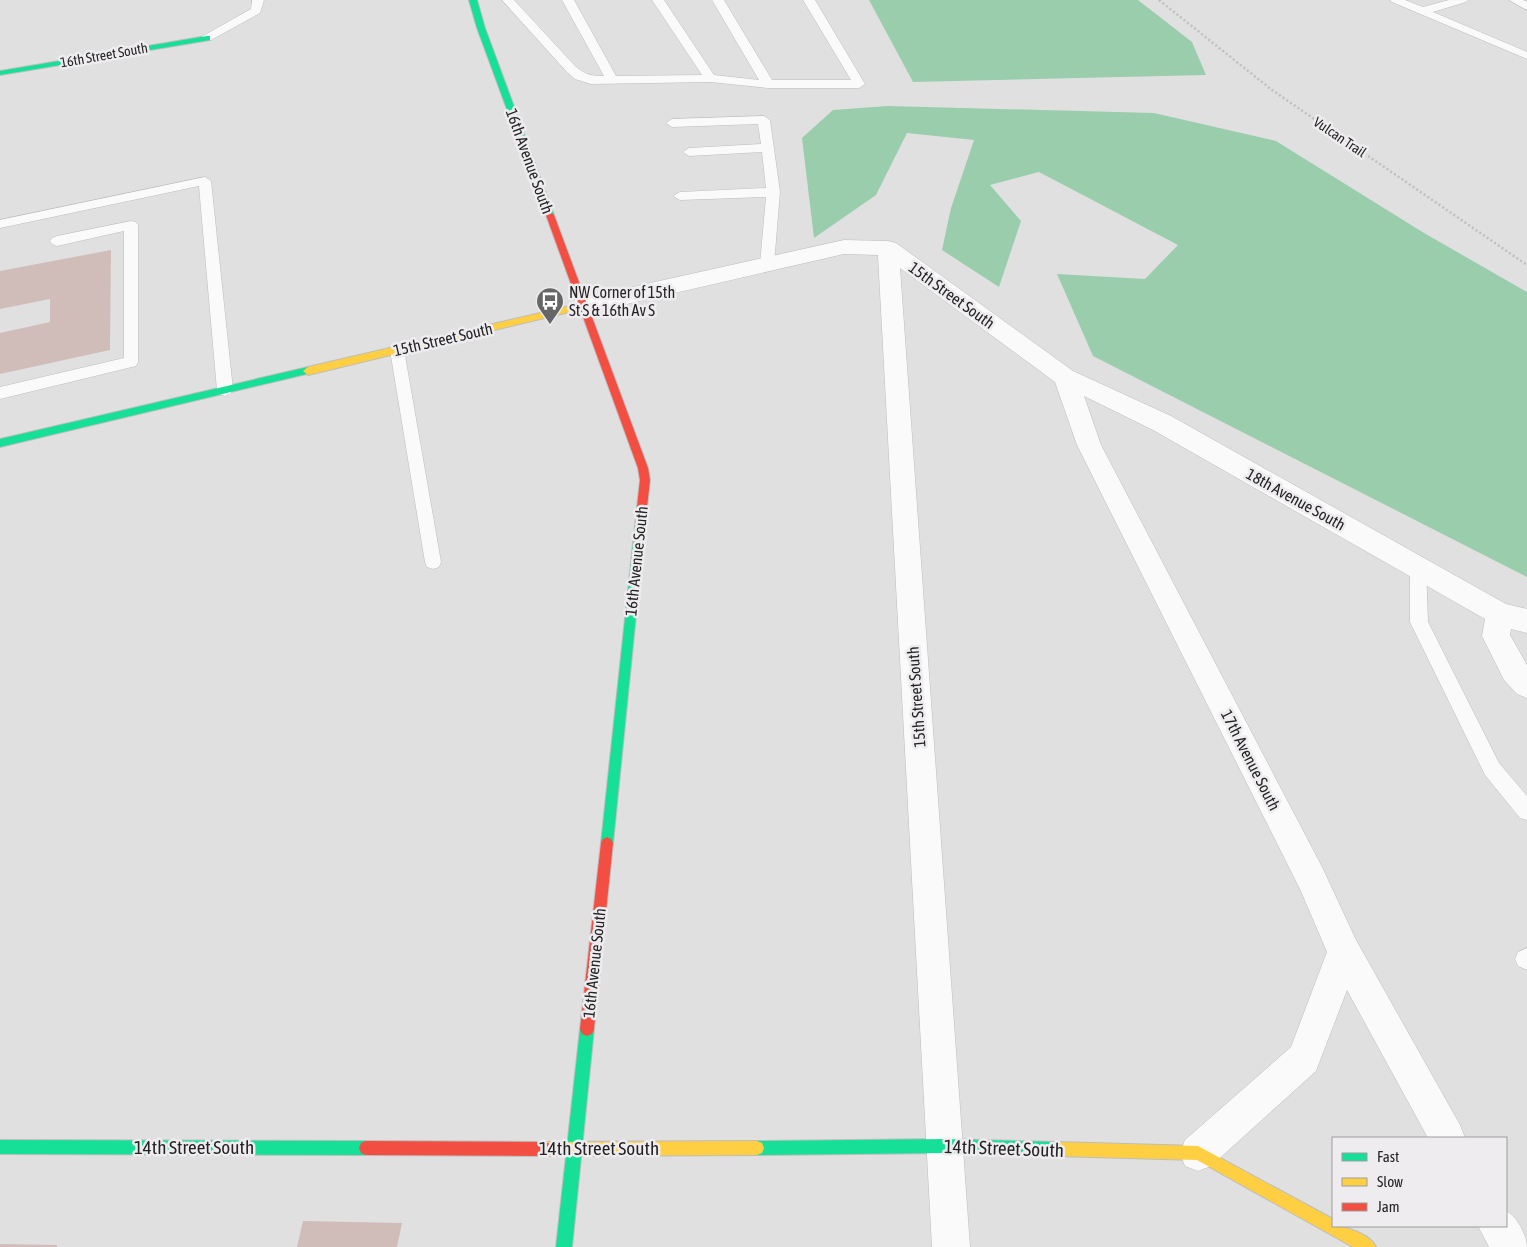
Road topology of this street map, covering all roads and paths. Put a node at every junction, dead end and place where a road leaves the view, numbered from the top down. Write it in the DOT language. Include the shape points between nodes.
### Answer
graph roads {
  1 [pos="258,0"];
  2 [pos="472,0"];
  3 [pos="508,0"];
  4 [pos="568,0"];
  5 [pos="658,0"];
  6 [pos="718,0"];
  7 [pos="809,0"];
  8 [pos="1160,0"];
  9 [pos="1396,0"];
  10 [pos="1462,0"];
  11 [pos="1516,0"];
  12 [pos="1527,8"];
  13 [pos="1422,11"];
  14 [pos="207,38"];
  15 [pos="1527,56"];
  16 [pos="0,73"];
  17 [pos="710,78"];
  18 [pos="613,81"];
  19 [pos="768,84"];
  20 [pos="672,123"];
  21 [pos="769,148"];
  22 [pos="689,152"];
  23 [pos="773,192"];
  24 [pos="680,196"];
  25 [pos="0,224"];
  26 [pos="57,241"];
  27 [pos="888,248"];
  28 [pos="767,264"];
  29 [pos="1527,264"];
  30 [pos="583,306"];
  31 [pos="397,350"];
  32 [pos="1065,377"];
  33 [pos="225,390"];
  34 [pos="0,393"];
  35 [pos="0,443"];
  36 [pos="433,562"];
  37 [pos="1418,568"];
  38 [pos="1500,614"];
  39 [pos="1527,621"];
  40 [pos="1527,686"];
  41 [pos="1527,812"];
  42 [pos="1344,952"];
  43 [pos="1446,1137"];
  44 [pos="945,1146"];
  45 [pos="0,1147"];
  46 [pos="574,1149"];
  47 [pos="1198,1153"];
  48 [pos="1498,1227"];
  49 [pos="564,1247"];
  50 [pos="951,1247"];
  51 [pos="1368,1247"];
  52 [pos="1511,1247"];
  1 -- 14 [label="lane" via="256,11"];
  2 -- 30 [label="street, 16th Avenue South"];
  3 -- 18 [label="lane" via="579,76"];
  4 -- 18 [label="lane"];
  5 -- 17 [label="lane"];
  6 -- 19 [label="lane"];
  7 -- 19 [label="lane" via="859,84"];
  8 -- 29 [label="path, Vulcan Trail" via="1272,90"];
  9 -- 13 [label="lane"];
  10 -- 13 [label="lane"];
  11 -- 12 [label="lane"];
  13 -- 15 [label="lane"];
  14 -- 16 [label="street, 16th Street South"];
  17 -- 18 [label="lane"];
  17 -- 19 [label="lane"];
  20 -- 21 [label="lane" via="764,120"];
  21 -- 22 [label="lane"];
  21 -- 23 [label="lane"];
  23 -- 24 [label="lane"];
  23 -- 28 [label="lane"];
  25 -- 33 [label="lane" via="205,181"];
  26 -- 34 [label="lane" via="131,225 131,362"];
  27 -- 28 [label="street, 15th Street South" via="844,247"];
  27 -- 32 [label="street, 15th Street South"];
  27 -- 44 [label="street, 15th Street South"];
  28 -- 30 [label="street, 15th Street South"];
  30 -- 31 [label="street, 15th Street South"];
  30 -- 46 [label="street, 16th Avenue South" via="645,480"];
  31 -- 33 [label="street, 15th Street South"];
  31 -- 36 [label="lane"];
  32 -- 37 [label="street, 18th Avenue South" via="1162,423"];
  32 -- 42 [label="street, 17th Avenue South" via="1089,445 1311,878"];
  33 -- 35 [label="street, 15th Street South"];
  37 -- 38 [label="street, 18th Avenue South"];
  37 -- 41 [label="lane" via="1419,622 1492,769"];
  38 -- 39 [label="street, 18th Avenue South"];
  38 -- 40 [label="street" via="1496,636 1514,671"];
  42 -- 43 [label="street, 17th Avenue South"];
  42 -- 47 [label="street" via="1304,1059"];
  44 -- 46 [label="street, 14th Street South"];
  44 -- 47 [label="street, 14th Street South"];
  44 -- 50 [label="street"];
  45 -- 46 [label="street, 14th Street South"];
  46 -- 49 [label="street, 16th Avenue South"];
  47 -- 51 [label="street, 14th Street South"];
  48 -- 52 [label="street"];
}
